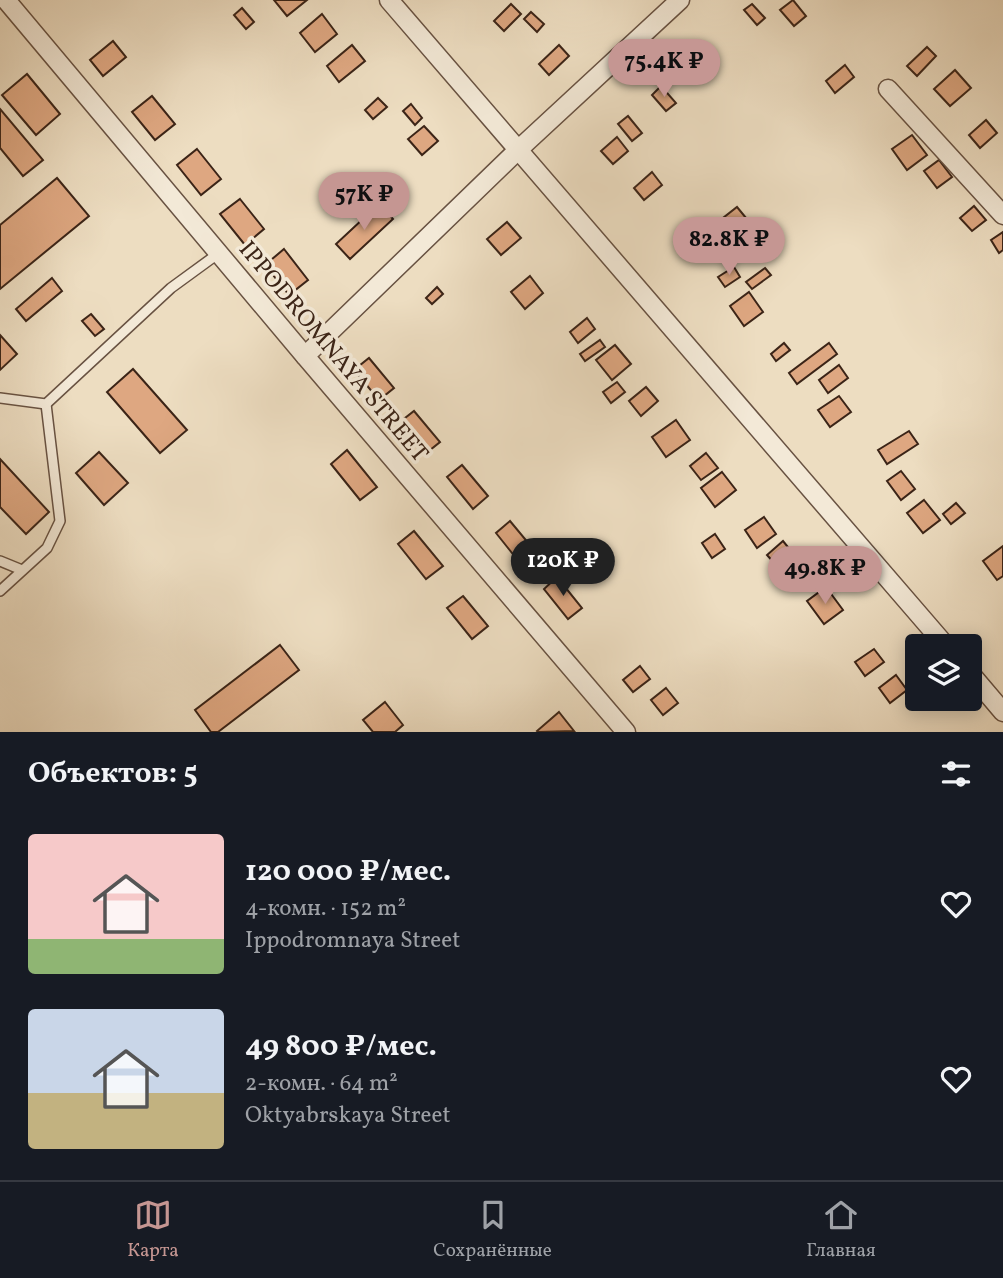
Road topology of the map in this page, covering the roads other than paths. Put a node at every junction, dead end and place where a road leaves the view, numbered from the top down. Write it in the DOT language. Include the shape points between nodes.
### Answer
graph roads {
  1 [pos="6,0"];
  2 [pos="389,0"];
  3 [pos="680,0"];
  4 [pos="888,89"];
  5 [pos="519,149"];
  6 [pos="1003,215"];
  7 [pos="219,253"];
  8 [pos="305,356"];
  9 [pos="0,398"];
  10 [pos="46,404"];
  11 [pos="0,561"];
  12 [pos="23,570"];
  13 [pos="0,591"];
  14 [pos="936,634"];
  15 [pos="982,687"];
  16 [pos="1003,712"];
  17 [pos="626,732"];
  1 -- 7 [label="street, IPPODROMNAYA STREET"];
  2 -- 5 [label="street"];
  3 -- 5 [label="street"];
  4 -- 6 [label="street"];
  5 -- 8 [label="street"];
  5 -- 14 [label="street"];
  7 -- 8 [label="street, IPPODROMNAYA STREET"];
  7 -- 10 [label="lane" via="171,288"];
  8 -- 17 [label="street, IPPODROMNAYA STREET"];
  9 -- 10 [label="lane"];
  10 -- 12 [label="lane" via="61,521 47,548"];
  11 -- 12 [label="lane"];
  12 -- 13 [label="lane"];
  15 -- 16 [label="street"];
}
